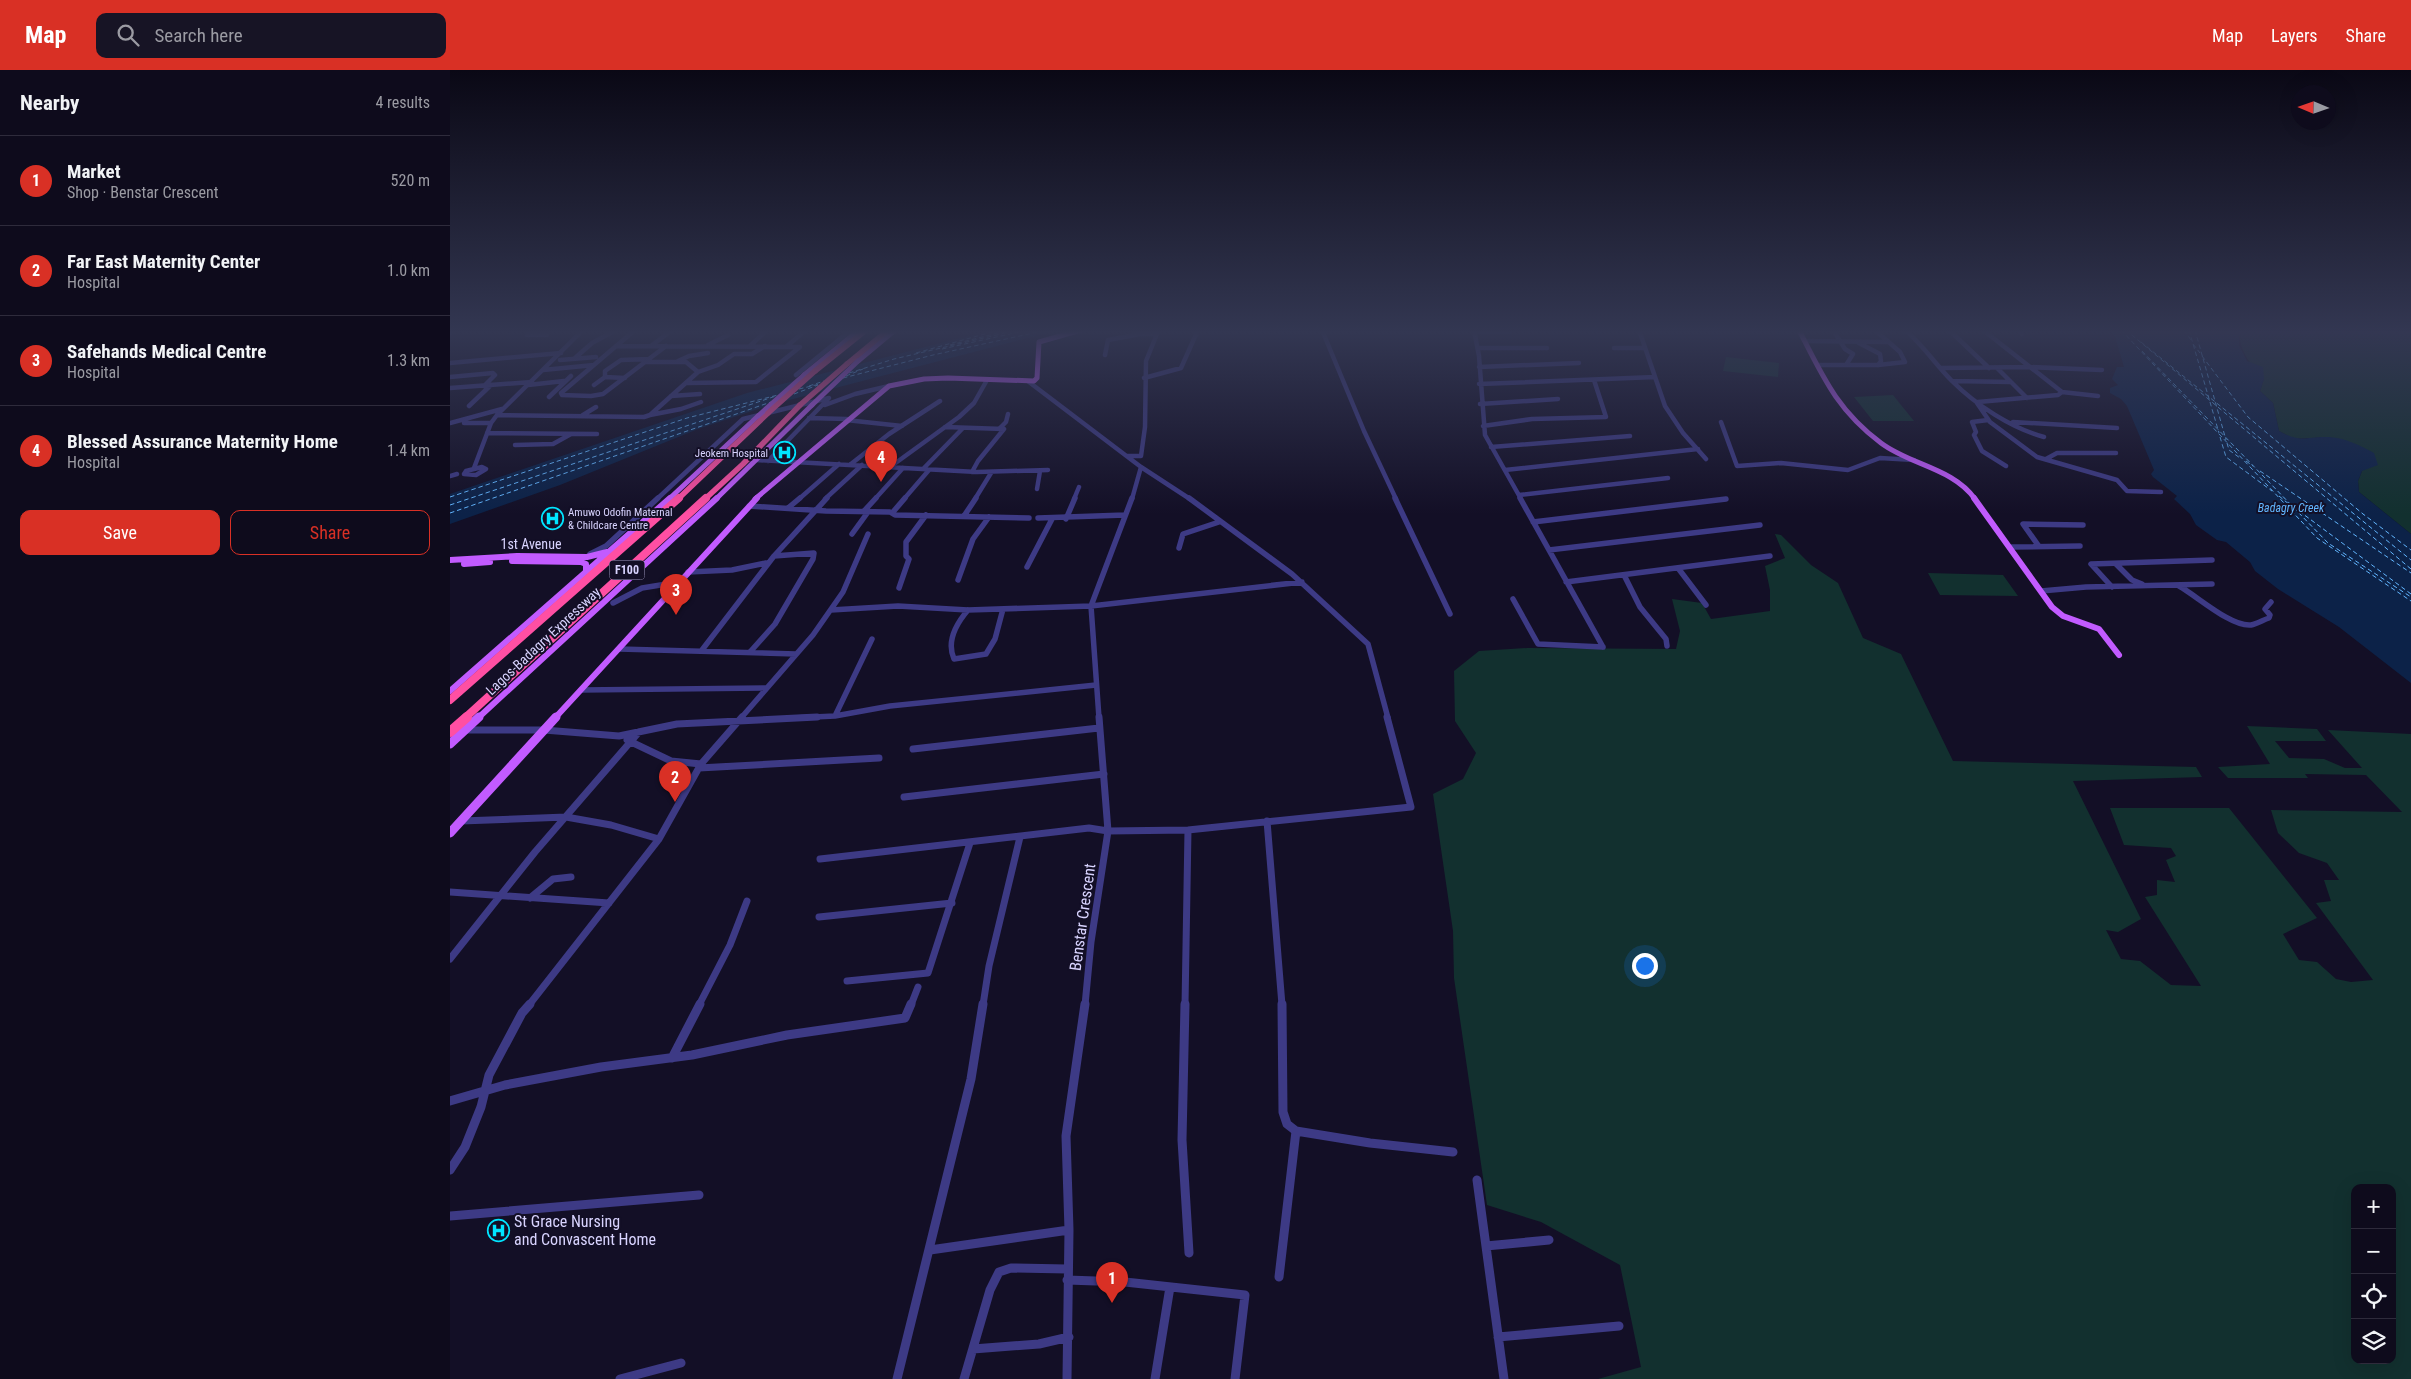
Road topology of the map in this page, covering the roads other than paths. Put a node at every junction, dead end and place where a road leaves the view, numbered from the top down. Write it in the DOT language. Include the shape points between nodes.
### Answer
graph roads {
  1 [pos="485,391"];
  2 [pos="522,391"];
  3 [pos="555,391"];
  4 [pos="563,391"];
  5 [pos="605,391"];
  6 [pos="676,391"];
  7 [pos="787,391"];
  8 [pos="793,391"];
  9 [pos="816,391"];
  10 [pos="827,391"];
  11 [pos="867,391"];
  12 [pos="883,391"];
  13 [pos="981,391"];
  14 [pos="1039,391"];
  15 [pos="1144,391"];
  16 [pos="1347,391"];
  17 [pos="1479,391"];
  18 [pos="1598,391"];
  19 [pos="1661,391"];
  20 [pos="1830,391"];
  21 [pos="1964,391"];
  22 [pos="2020,391"];
  23 [pos="2062,392"];
  24 [pos="700,394"];
  25 [pos="670,396"];
  26 [pos="2098,396"];
  27 [pos="549,397"];
  28 [pos="2027,398"];
  29 [pos="1558,399"];
  30 [pos="940,401"];
  31 [pos="701,402"];
  32 [pos="1978,403"];
  33 [pos="1480,404"];
  34 [pos="469,406"];
  35 [pos="505,407"];
  36 [pos="596,407"];
  37 [pos="821,407"];
  38 [pos="650,414"];
  39 [pos="1008,414"];
  40 [pos="497,415"];
  41 [pos="582,416"];
  42 [pos="809,418"];
  43 [pos="847,419"];
  44 [pos="1988,420"];
  45 [pos="2009,421"];
  46 [pos="1721,422"];
  47 [pos="450,423"];
  48 [pos="491,423"];
  49 [pos="902,426"];
  50 [pos="1484,426"];
  51 [pos="945,427"];
  52 [pos="962,428"];
  53 [pos="2116,428"];
  54 [pos="999,429"];
  55 [pos="487,433"];
  56 [pos="572,434"];
  57 [pos="597,434"];
  58 [pos="1630,436"];
  59 [pos="2044,437"];
  60 [pos="515,445"];
  61 [pos="1492,447"];
  62 [pos="1698,449"];
  63 [pos="2116,453"];
  64 [pos="1127,456"];
  65 [pos="1706,459"];
  66 [pos="2046,459"];
  67 [pos="756,460"];
  68 [pos="1915,460"];
  69 [pos="768,461"];
  70 [pos="797,462"];
  71 [pos="838,464"];
  72 [pos="851,464"];
  73 [pos="862,465"];
  74 [pos="2006,466"];
  75 [pos="890,467"];
  76 [pos="1141,467"];
  77 [pos="474,468"];
  78 [pos="903,468"];
  79 [pos="926,470"];
  80 [pos="1048,470"];
  81 [pos="1504,470"];
  82 [pos="1040,471"];
  83 [pos="972,472"];
  84 [pos="991,473"];
  85 [pos="457,474"];
  86 [pos="450,476"];
  87 [pos="1668,478"];
  88 [pos="1079,487"];
  89 [pos="1037,488"];
  90 [pos="2161,492"];
  91 [pos="1519,495"];
  92 [pos="1726,499"];
  93 [pos="749,506"];
  94 [pos="788,508"];
  95 [pos="814,510"];
  96 [pos="866,512"];
  97 [pos="893,512"];
  98 [pos="926,515"];
  99 [pos="1125,515"];
  100 [pos="964,516"];
  101 [pos="988,517"];
  102 [pos="1029,518"];
  103 [pos="1038,518"];
  104 [pos="1052,519"];
  105 [pos="1066,519"];
  106 [pos="1219,522"];
  107 [pos="1533,522"];
  108 [pos="1760,525"];
  109 [pos="2083,525"];
  110 [pos="852,534"];
  111 [pos="868,534"];
  112 [pos="2038,545"];
  113 [pos="2080,546"];
  114 [pos="2010,547"];
  115 [pos="1179,548"];
  116 [pos="611,550"];
  117 [pos="1549,550"];
  118 [pos="774,556"];
  119 [pos="1770,556"];
  120 [pos="582,557"];
  121 [pos="450,560"];
  122 [pos="2212,560"];
  123 [pos="767,563"];
  124 [pos="2116,564"];
  125 [pos="450,565"];
  126 [pos="1027,567"];
  127 [pos="1678,568"];
  128 [pos="586,572"];
  129 [pos="688,572"];
  130 [pos="1624,574"];
  131 [pos="958,580"];
  132 [pos="678,582"];
  133 [pos="1302,582"];
  134 [pos="1566,582"];
  135 [pos="2212,584"];
  136 [pos="2176,585"];
  137 [pos="2112,586"];
  138 [pos="2147,586"];
  139 [pos="899,588"];
  140 [pos="2041,591"];
  141 [pos="1513,599"];
  142 [pos="2271,602"];
  143 [pos="613,604"];
  144 [pos="1706,605"];
  145 [pos="1091,606"];
  146 [pos="1003,609"];
  147 [pos="831,610"];
  148 [pos="968,610"];
  149 [pos="1450,614"];
  150 [pos="872,639"];
  151 [pos="1667,646"];
  152 [pos="619,649"];
  153 [pos="702,650"];
  154 [pos="750,652"];
  155 [pos="796,654"];
  156 [pos="2118,655"];
  157 [pos="1096,685"];
  158 [pos="765,688"];
  159 [pos="581,690"];
  160 [pos="450,691"];
  161 [pos="450,700"];
  162 [pos="835,716"];
  163 [pos="737,720"];
  164 [pos="1099,728"];
  165 [pos="464,730"];
  166 [pos="544,730"];
  167 [pos="640,731"];
  168 [pos="450,732"];
  169 [pos="619,736"];
  170 [pos="630,742"];
  171 [pos="450,744"];
  172 [pos="913,749"];
  173 [pos="879,758"];
  174 [pos="700,766"];
  175 [pos="1104,774"];
  176 [pos="904,797"];
  177 [pos="566,817"];
  178 [pos="461,820"];
  179 [pos="1266,821"];
  180 [pos="1188,830"];
  181 [pos="1108,831"];
  182 [pos="450,833"];
  183 [pos="1020,837"];
  184 [pos="659,839"];
  185 [pos="970,843"];
  186 [pos="820,859"];
  187 [pos="571,877"];
  188 [pos="450,892"];
  189 [pos="501,895"];
  190 [pos="530,898"];
  191 [pos="747,900"];
  192 [pos="609,903"];
  193 [pos="952,903"];
  194 [pos="819,917"];
  195 [pos="450,959"];
  196 [pos="847,981"];
  197 [pos="918,987"];
  198 [pos="672,1058"];
  199 [pos="487,1090"];
  200 [pos="450,1101"];
  201 [pos="1296,1131"];
  202 [pos="1453,1152"];
  203 [pos="450,1170"];
  204 [pos="1477,1180"];
  205 [pos="699,1196"];
  206 [pos="450,1216"];
  207 [pos="1069,1230"];
  208 [pos="1549,1240"];
  209 [pos="1486,1246"];
  210 [pos="930,1250"];
  211 [pos="1189,1253"];
  212 [pos="1067,1269"];
  213 [pos="1279,1277"];
  214 [pos="1067,1280"];
  215 [pos="1170,1287"];
  216 [pos="1619,1326"];
  217 [pos="1069,1337"];
  218 [pos="1498,1338"];
  219 [pos="973,1349"];
  220 [pos="681,1363"];
  221 [pos="620,1379"];
  222 [pos="897,1379"];
  223 [pos="964,1379"];
  224 [pos="1068,1379"];
  225 [pos="1155,1379"];
  226 [pos="1235,1379"];
  227 [pos="1504,1379"];
  1 -- 34 [label="street"];
  2 -- 35 [label="street"];
  3 -- 27 [label="street"];
  4 -- 5 [label="street" via="562,396 597,396"];
  6 -- 25 [label="street"];
  7 -- 116 [label="main road, Lagos-Badagry Expressway, bridge"];
  8 -- 161 [label="highway, Lagos-Badagry Expressway / F100, bridge" via="708,472"];
  9 -- 168 [label="highway, Lagos-Badagry Expressway / F100, bridge" via="743,464"];
  10 -- 67 [label="main road, Lagos-Badagry Expressway, bridge"];
  11 -- 37 [label="street"];
  12 -- 43 [label="main road"];
  13 -- 51 [label="street" via="974,403"];
  14 -- 64 [label="street"];
  15 -- 64 [label="street" via="1140,456"];
  16 -- 149 [label="street"];
  17 -- 33 [label="street"];
  18 -- 50 [label="street" via="1606,417 1532,419"];
  19 -- 62 [label="street" via="1670,415"];
  20 -- 68 [label="main road" via="1853,419 1882,444"];
  21 -- 32 [label="street"];
  22 -- 28 [label="street"];
  23 -- 26 [label="street"];
  23 -- 28 [label="street"];
  24 -- 25 [label="street"];
  25 -- 38 [label="street"];
  28 -- 32 [label="street"];
  29 -- 33 [label="street"];
  30 -- 49 [label="street"];
  31 -- 38 [label="street"];
  32 -- 44 [label="street"];
  32 -- 45 [label="street"];
  33 -- 50 [label="street"];
  35 -- 40 [label="street"];
  35 -- 47 [label="street"];
  36 -- 41 [label="street"];
  37 -- 42 [label="street"];
  37 -- 120 [label="street" via="829,398 743,419 606,546"];
  38 -- 41 [label="street" via="639,417"];
  39 -- 54 [label="street"];
  40 -- 41 [label="street"];
  40 -- 48 [label="street"];
  42 -- 43 [label="street"];
  42 -- 69 [label="street"];
  43 -- 49 [label="street"];
  43 -- 70 [label="main road"];
  44 -- 66 [label="street" via="2032,454"];
  44 -- 74 [label="street" via="1972,422 1974,435 1982,451"];
  45 -- 53 [label="street"];
  45 -- 59 [label="street"];
  46 -- 68 [label="street" via="1734,463 1738,466 1781,463 1848,470 1880,458"];
  47 -- 48 [label="street"];
  48 -- 55 [label="street"];
  49 -- 72 [label="street"];
  50 -- 61 [label="street"];
  51 -- 52 [label="street"];
  51 -- 75 [label="street"];
  52 -- 54 [label="street"];
  52 -- 79 [label="street"];
  54 -- 83 [label="street" via="1004,429"];
  55 -- 56 [label="street"];
  55 -- 77 [label="street"];
  56 -- 57 [label="street"];
  56 -- 60 [label="street" via="553,444"];
  58 -- 61 [label="street"];
  61 -- 81 [label="street"];
  62 -- 65 [label="street"];
  62 -- 81 [label="street"];
  63 -- 66 [label="street" via="2057,453"];
  64 -- 76 [label="street"];
  66 -- 90 [label="street" via="2117,480 2127,491"];
  67 -- 69 [label="street"];
  67 -- 165 [label="main road, Lagos-Badagry Expressway"];
  68 -- 114 [label="main road" via="1969,490"];
  69 -- 70 [label="street"];
  70 -- 71 [label="street"];
  70 -- 93 [label="main road"];
  71 -- 72 [label="street"];
  71 -- 94 [label="street"];
  72 -- 73 [label="street"];
  73 -- 75 [label="street"];
  73 -- 95 [label="street"];
  75 -- 78 [label="street"];
  76 -- 99 [label="street, Benstar Crescent"];
  76 -- 106 [label="street"];
  78 -- 79 [label="street"];
  78 -- 96 [label="street"];
  79 -- 83 [label="street"];
  79 -- 97 [label="street"];
  80 -- 82 [label="street"];
  81 -- 91 [label="street"];
  82 -- 84 [label="street"];
  82 -- 89 [label="street"];
  83 -- 84 [label="street"];
  84 -- 100 [label="street"];
  85 -- 86 [label="street"];
  87 -- 91 [label="street"];
  88 -- 105 [label="street"];
  91 -- 107 [label="street"];
  92 -- 107 [label="street"];
  93 -- 94 [label="street"];
  93 -- 129 [label="main road"];
  94 -- 95 [label="street"];
  95 -- 96 [label="street"];
  95 -- 118 [label="street"];
  96 -- 97 [label="street"];
  96 -- 110 [label="street"];
  97 -- 98 [label="street" via="895,515"];
  98 -- 100 [label="street"];
  98 -- 139 [label="street" via="906,542 909,559"];
  99 -- 105 [label="street"];
  99 -- 145 [label="street, Benstar Crescent"];
  100 -- 101 [label="street"];
  101 -- 102 [label="street"];
  101 -- 131 [label="street" via="973,539"];
  103 -- 104 [label="street"];
  104 -- 105 [label="street"];
  104 -- 126 [label="street"];
  106 -- 115 [label="street" via="1183,534"];
  106 -- 133 [label="street"];
  107 -- 117 [label="street"];
  108 -- 117 [label="street"];
  109 -- 112 [label="street" via="2023,524"];
  111 -- 147 [label="street" via="843,592"];
  112 -- 113 [label="street"];
  112 -- 114 [label="street"];
  114 -- 140 [label="main road"];
  116 -- 120 [label="main road, 1st Avenue"];
  116 -- 128 [label="main road, Lagos-Badagry Expressway"];
  117 -- 134 [label="street"];
  118 -- 123 [label="street"];
  118 -- 154 [label="street" via="815,555 775,624"];
  119 -- 127 [label="street"];
  120 -- 121 [label="main road, 1st Avenue"];
  122 -- 124 [label="street"];
  123 -- 129 [label="street" via="732,570"];
  123 -- 153 [label="street"];
  124 -- 137 [label="street" via="2091,564"];
  124 -- 138 [label="street" via="2133,581"];
  125 -- 128 [label="main road, 1st Avenue" via="515,561 581,562 586,564"];
  127 -- 130 [label="street"];
  127 -- 144 [label="street"];
  128 -- 160 [label="main road, Lagos-Badagry Expressway"];
  129 -- 132 [label="main road"];
  130 -- 134 [label="street"];
  130 -- 151 [label="street" via="1640,607 1666,640"];
  132 -- 143 [label="street" via="642,588"];
  132 -- 152 [label="main road"];
  133 -- 145 [label="street"];
  133 -- 179 [label="street" via="1368,644 1411,807"];
  134 -- 141 [label="street" via="1603,647 1538,644"];
  135 -- 136 [label="street"];
  136 -- 138 [label="street"];
  136 -- 142 [label="street" via="2245,624 2268,618 2270,615 2265,609"];
  137 -- 138 [label="street"];
  137 -- 140 [label="street"];
  140 -- 156 [label="main road" via="2059,614 2101,631"];
  145 -- 146 [label="street"];
  145 -- 157 [label="street, Benstar Crescent"];
  146 -- 148 [label="street"];
  146 -- 148 [label="street" via="989,651 954,660 951,639"];
  147 -- 148 [label="street" via="898,606"];
  147 -- 155 [label="street"];
  150 -- 162 [label="street"];
  152 -- 153 [label="street"];
  152 -- 159 [label="main road"];
  153 -- 154 [label="street"];
  154 -- 155 [label="street"];
  155 -- 158 [label="street"];
  157 -- 162 [label="street" via="890,706"];
  157 -- 164 [label="street, Benstar Crescent"];
  158 -- 159 [label="street"];
  158 -- 163 [label="street"];
  159 -- 166 [label="main road"];
  162 -- 163 [label="street" via="776,721"];
  163 -- 167 [label="street" via="668,725"];
  163 -- 174 [label="street"];
  164 -- 172 [label="street"];
  164 -- 175 [label="street, Benstar Crescent"];
  165 -- 166 [label="street"];
  165 -- 171 [label="main road, Lagos-Badagry Expressway"];
  166 -- 169 [label="street"];
  166 -- 178 [label="main road"];
  167 -- 169 [label="street"];
  167 -- 170 [label="street"];
  169 -- 170 [label="street"];
  170 -- 174 [label="street" via="671,760"];
  170 -- 177 [label="street"];
  173 -- 174 [label="street"];
  174 -- 184 [label="street"];
  175 -- 176 [label="street"];
  175 -- 181 [label="street, Benstar Crescent"];
  177 -- 178 [label="street"];
  177 -- 184 [label="street" via="611,825"];
  177 -- 189 [label="street"];
  178 -- 182 [label="main road"];
  179 -- 180 [label="street"];
  179 -- 201 [label="street" via="1280,968 1283,1112 1287,1124"];
  180 -- 181 [label="street"];
  180 -- 211 [label="street" via="1182,1140"];
  181 -- 183 [label="street" via="1089,828"];
  181 -- 207 [label="street, Benstar Crescent" via="1066,1136"];
  183 -- 185 [label="street"];
  183 -- 210 [label="street" via="990,966 971,1079"];
  184 -- 192 [label="street"];
  185 -- 186 [label="street"];
  185 -- 193 [label="street"];
  187 -- 190 [label="street" via="553,877"];
  188 -- 189 [label="street"];
  189 -- 190 [label="street"];
  189 -- 195 [label="street"];
  190 -- 192 [label="street"];
  191 -- 198 [label="street" via="730,945"];
  192 -- 199 [label="street" via="522,1013 489,1075"];
  193 -- 194 [label="street"];
  193 -- 196 [label="street" via="928,973"];
  197 -- 198 [label="street" via="905,1018 787,1035"];
  198 -- 199 [label="street" via="601,1067"];
  199 -- 200 [label="street"];
  199 -- 203 [label="street" via="465,1148"];
  201 -- 202 [label="street"];
  201 -- 213 [label="street"];
  204 -- 209 [label="street"];
  205 -- 206 [label="street"];
  207 -- 210 [label="street"];
  207 -- 212 [label="street, Benstar Crescent"];
  208 -- 209 [label="street"];
  209 -- 218 [label="street"];
  210 -- 222 [label="street"];
  212 -- 214 [label="street, Benstar Crescent"];
  212 -- 219 [label="street" via="1010,1268 999,1272 990,1290"];
  214 -- 215 [label="street"];
  214 -- 217 [label="street, Benstar Crescent"];
  215 -- 225 [label="street"];
  215 -- 226 [label="street" via="1245,1295"];
  216 -- 218 [label="street"];
  217 -- 219 [label="street" via="1039,1344"];
  217 -- 224 [label="street, Benstar Crescent"];
  218 -- 227 [label="street"];
  219 -- 223 [label="street"];
  220 -- 221 [label="street"];
}
